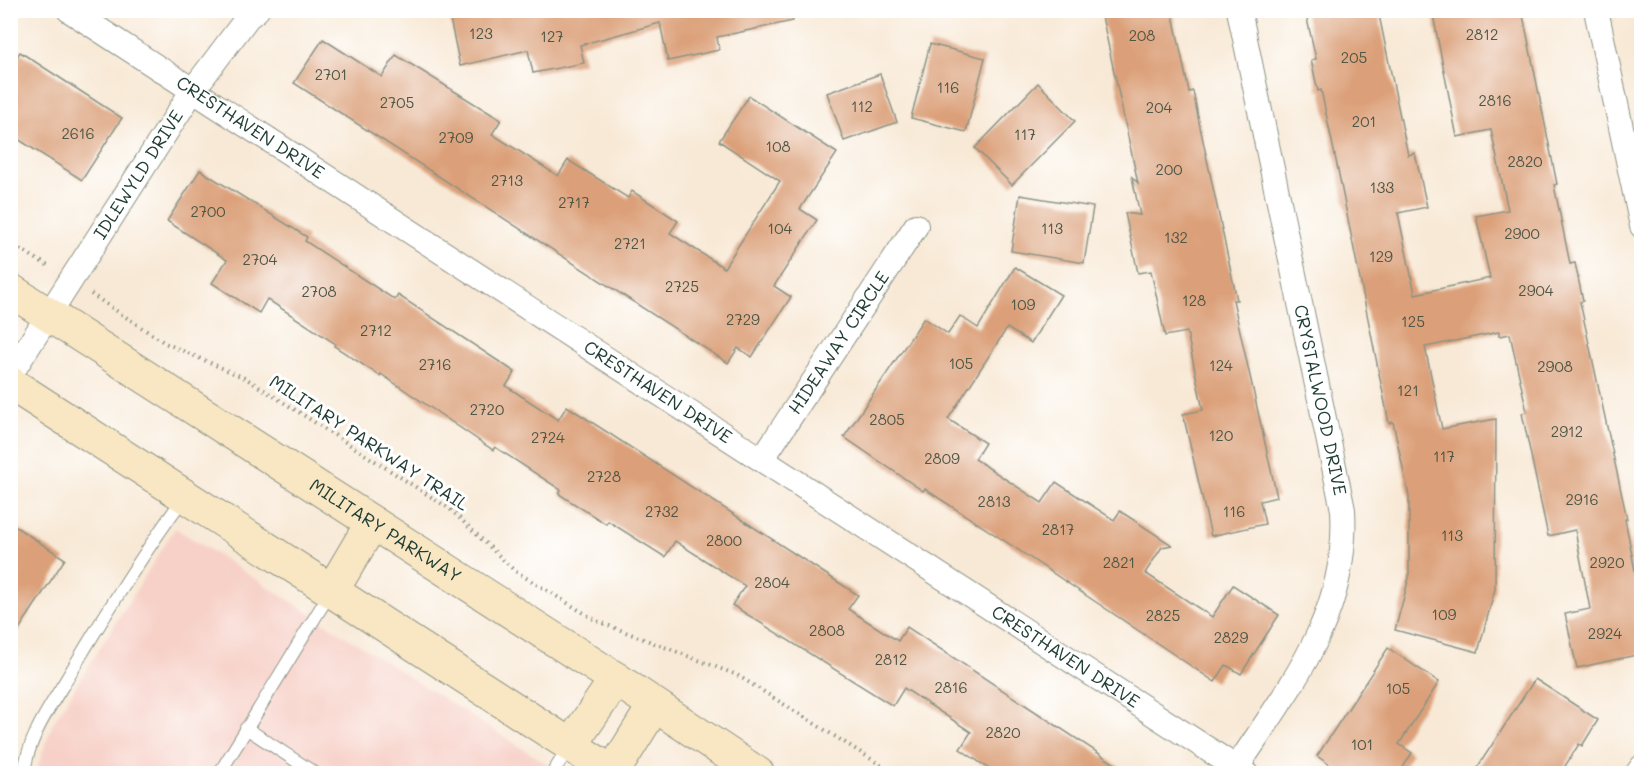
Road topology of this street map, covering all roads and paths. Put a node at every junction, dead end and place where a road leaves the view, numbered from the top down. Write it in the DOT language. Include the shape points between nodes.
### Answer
graph roads {
  1 [pos="69,10"];
  2 [pos="257,10"];
  3 [pos="1239,10"];
  4 [pos="1596,10"];
  5 [pos="193,90"];
  6 [pos="916,226"];
  7 [pos="1641,226"];
  8 [pos="10,243"];
  9 [pos="71,281"];
  10 [pos="10,290"];
  11 [pos="49,315"];
  12 [pos="10,375"];
  13 [pos="10,383"];
  14 [pos="763,458"];
  15 [pos="186,494"];
  16 [pos="372,523"];
  17 [pos="333,590"];
  18 [pos="616,679"];
  19 [pos="654,706"];
  20 [pos="246,728"];
  21 [pos="571,745"];
  22 [pos="1641,767"];
  23 [pos="1242,770"];
  24 [pos="613,773"];
  25 [pos="24,774"];
  26 [pos="219,774"];
  27 [pos="316,774"];
  28 [pos="552,774"];
  29 [pos="758,774"];
  30 [pos="895,774"];
  31 [pos="1636,774"];
  1 -- 5 [label="street, CRESTHAVEN DRIVE"];
  2 -- 5 [label="street, IDLEWYLD DRIVE"];
  3 -- 23 [label="street, CRYSTALWOOD DRIVE" via="1343,510 1344,537 1341,569 1327,618 1307,660"];
  4 -- 7 [label="street"];
  5 -- 9 [label="street, IDLEWYLD DRIVE"];
  5 -- 14 [label="street, CRESTHAVEN DRIVE"];
  6 -- 14 [label="street, HIDEAWAY CIRCLE"];
  8 -- 9 [label="path, MILITARY PARKWAY TRAIL"];
  9 -- 11 [label="street, IDLEWYLD DRIVE"];
  9 -- 30 [label="path, MILITARY PARKWAY TRAIL" via="165,343 247,379 450,509 515,571 597,621 737,675"];
  10 -- 11 [label="main road, MILITARY PARKWAY"];
  11 -- 12 [label="street, IDLEWYLD DRIVE"];
  11 -- 16 [label="main road, MILITARY PARKWAY"];
  13 -- 15 [label="main road"];
  14 -- 23 [label="street, CRESTHAVEN DRIVE"];
  15 -- 17 [label="main road"];
  15 -- 25 [label="lane" via="99,624 36,731"];
  16 -- 17 [label="main road"];
  16 -- 18 [label="main road, MILITARY PARKWAY"];
  17 -- 20 [label="lane"];
  17 -- 21 [label="main road"];
  18 -- 19 [label="main road, MILITARY PARKWAY"];
  18 -- 21 [label="main road"];
  19 -- 24 [label="main road"];
  19 -- 29 [label="main road, MILITARY PARKWAY"];
  20 -- 26 [label="lane"];
  20 -- 27 [label="lane"];
  21 -- 24 [label="main road"];
  21 -- 28 [label="lane"];
  22 -- 31 [label="street"];
}
